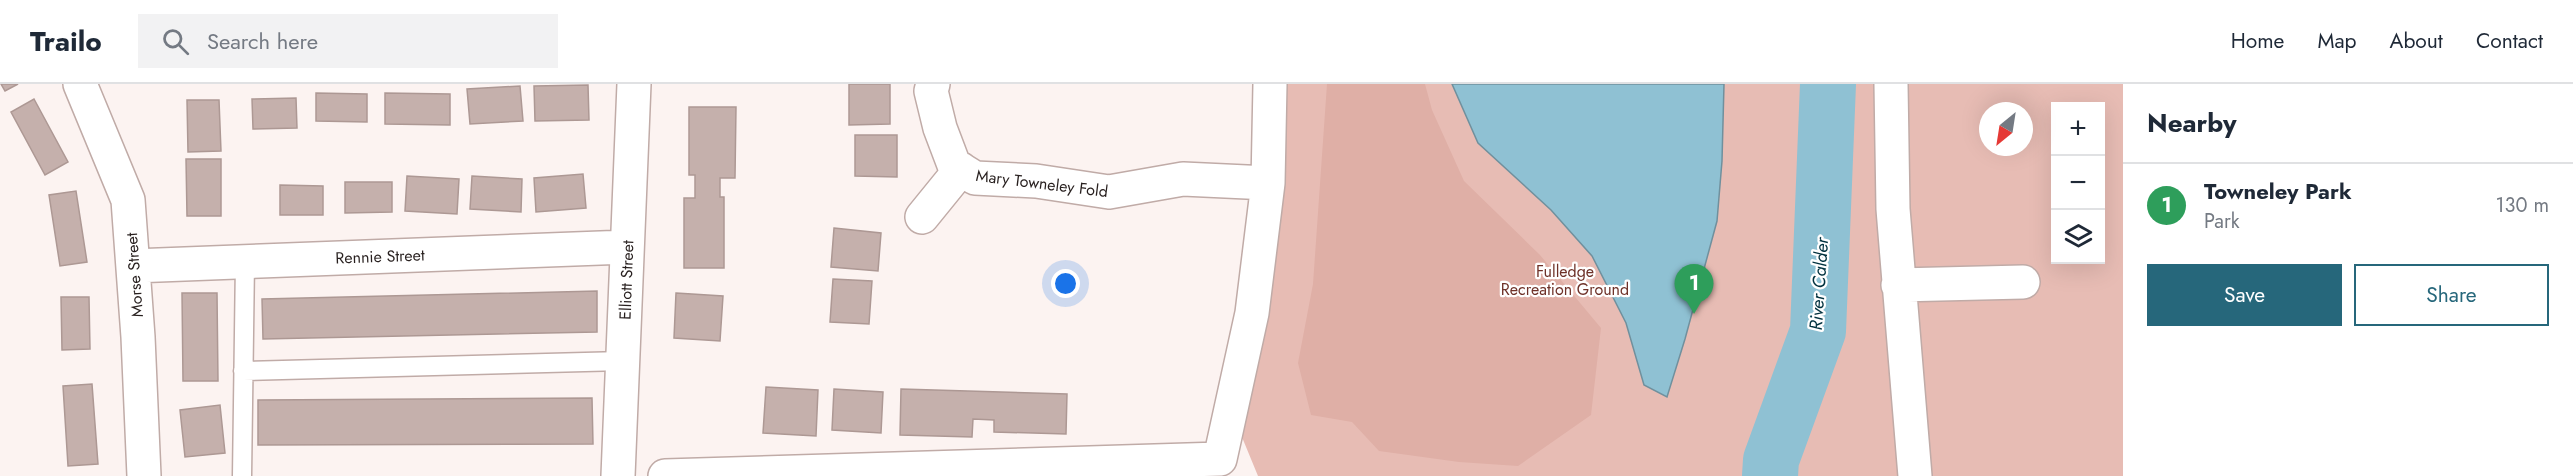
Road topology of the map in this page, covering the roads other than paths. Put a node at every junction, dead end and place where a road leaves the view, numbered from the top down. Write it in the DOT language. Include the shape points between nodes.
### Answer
graph roads {
  1 [pos="80,84"];
  2 [pos="634,84"];
  3 [pos="933,84"];
  4 [pos="1270,84"];
  5 [pos="1891,84"];
  6 [pos="961,169"];
  7 [pos="1268,183"];
  8 [pos="922,217"];
  9 [pos="627,246"];
  10 [pos="245,261"];
  11 [pos="133,266"];
  12 [pos="2023,282"];
  13 [pos="1898,285"];
  14 [pos="622,361"];
  15 [pos="243,370"];
  16 [pos="1224,467"];
  17 [pos="1096,469"];
  18 [pos="889,473"];
  19 [pos="144,476"];
  20 [pos="242,476"];
  21 [pos="618,476"];
  22 [pos="665,476"];
  23 [pos="1915,476"];
  1 -- 11 [label="street, Morse Street" via="128,200"];
  2 -- 9 [label="street, Elliott Street"];
  3 -- 6 [label="street, Mary Towneley Fold" via="931,91 940,128 954,165"];
  4 -- 7 [label="street"];
  5 -- 13 [label="street"];
  6 -- 7 [label="street, Mary Towneley Fold" via="975,178 1110,192 1183,179"];
  6 -- 8 [label="street, Mary Towneley Fold"];
  7 -- 16 [label="street" via="1252,313"];
  9 -- 10 [label="street, Rennie Street"];
  9 -- 14 [label="street, Elliott Street"];
  10 -- 11 [label="street, Rennie Street"];
  10 -- 15 [label="lane"];
  11 -- 19 [label="street, Morse Street"];
  12 -- 13 [label="street"];
  13 -- 23 [label="street"];
  14 -- 15 [label="lane"];
  14 -- 21 [label="street, Elliott Street"];
  15 -- 20 [label="lane"];
  16 -- 17 [label="street"];
  17 -- 18 [label="street"];
  18 -- 22 [label="street"];
}
